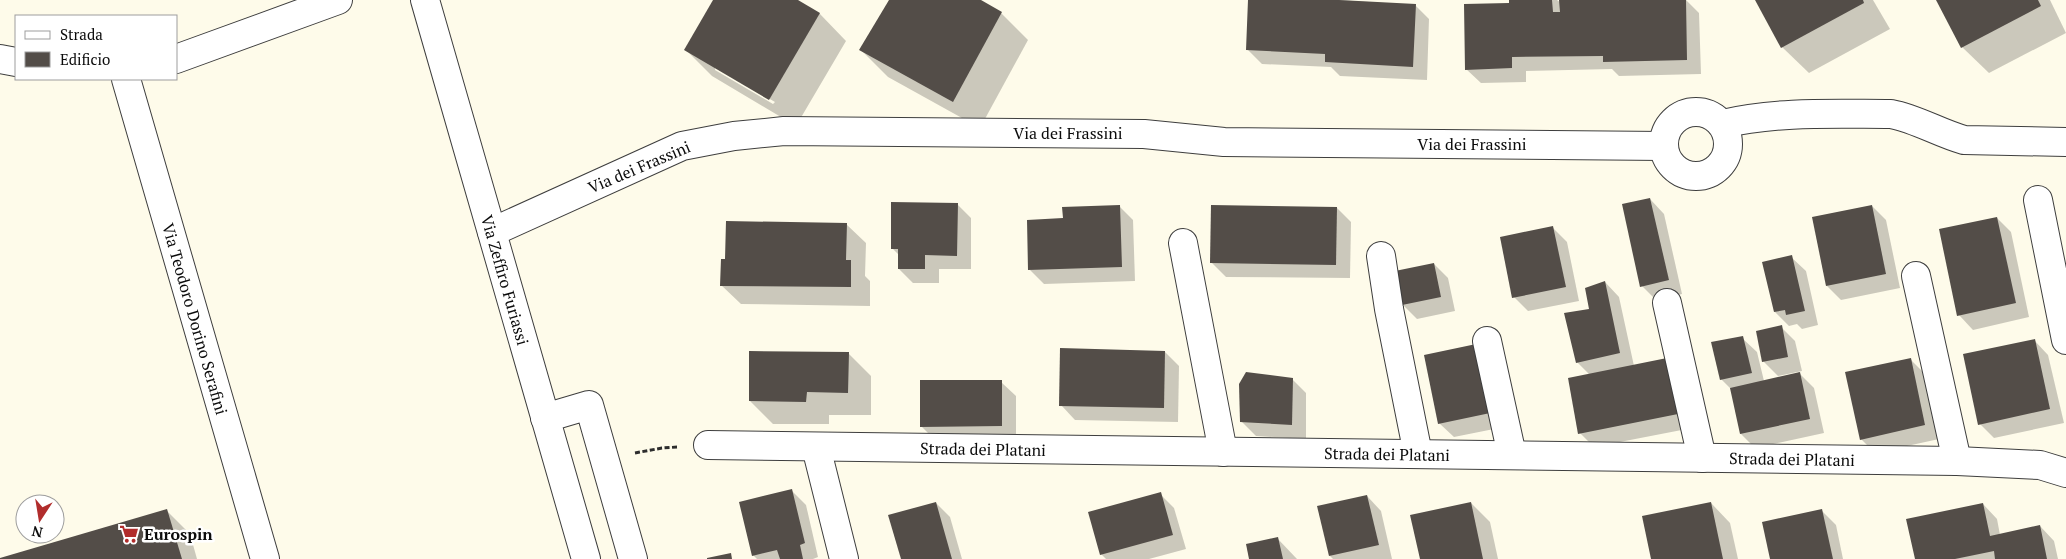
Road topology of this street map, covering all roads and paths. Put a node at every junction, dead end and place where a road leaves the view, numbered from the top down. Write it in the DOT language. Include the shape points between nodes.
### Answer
graph roads {
  1 [pos="338,0"];
  2 [pos="425,0"];
  3 [pos="178,58"];
  4 [pos="0,59"];
  5 [pos="15,62"];
  6 [pos="126,80"];
  7 [pos="1722,124"];
  8 [pos="2066,142"];
  9 [pos="1664,146"];
  10 [pos="2038,200"];
  11 [pos="492,232"];
  12 [pos="1183,243"];
  13 [pos="1381,256"];
  14 [pos="1916,276"];
  15 [pos="1668,303"];
  16 [pos="2066,340"];
  17 [pos="1487,341"];
  18 [pos="545,418"];
  19 [pos="708,445"];
  20 [pos="816,447"];
  21 [pos="1223,452"];
  22 [pos="1418,454"];
  23 [pos="1512,456"];
  24 [pos="1702,458"];
  25 [pos="605,460"];
  26 [pos="1957,461"];
  27 [pos="2066,472"];
  28 [pos="265,559"];
  29 [pos="586,559"];
  30 [pos="633,559"];
  31 [pos="844,559"];
  1 -- 3 [label="street"];
  2 -- 11 [label="street, Via Zeffiro Furiassi"];
  4 -- 5 [label="street"];
  6 -- 28 [label="street, Via Teodoro Dorino Serafini"];
  7 -- 8 [label="street" via="1775,115 1891,114 1964,140"];
  7 -- 9 [label="street" via="1705,113 1685,114 1669,126"];
  7 -- 9 [label="street" via="1727,138 1727,153 1716,169 1708,174 1688,176 1679,172 1669,161"];
  9 -- 11 [label="street, Via dei Frassini" via="1224,142 1144,134 784,131 682,146"];
  10 -- 16 [label="street"];
  11 -- 18 [label="street, Via Zeffiro Furiassi"];
  12 -- 21 [label="street"];
  13 -- 22 [label="street"];
  14 -- 26 [label="street"];
  15 -- 24 [label="street"];
  17 -- 23 [label="street"];
  18 -- 25 [label="street" via="589,405"];
  18 -- 29 [label="street, Via Zeffiro Furiassi"];
  19 -- 20 [label="street, Strada dei Platani"];
  19 -- 25 [label="path" via="662,448"];
  20 -- 21 [label="street, Strada dei Platani"];
  20 -- 31 [label="street"];
  21 -- 22 [label="street, Strada dei Platani"];
  22 -- 23 [label="street, Strada dei Platani"];
  23 -- 24 [label="street, Strada dei Platani"];
  24 -- 26 [label="street, Strada dei Platani"];
  25 -- 30 [label="street"];
  26 -- 27 [label="street, Strada dei Platani" via="2040,465"];
}
